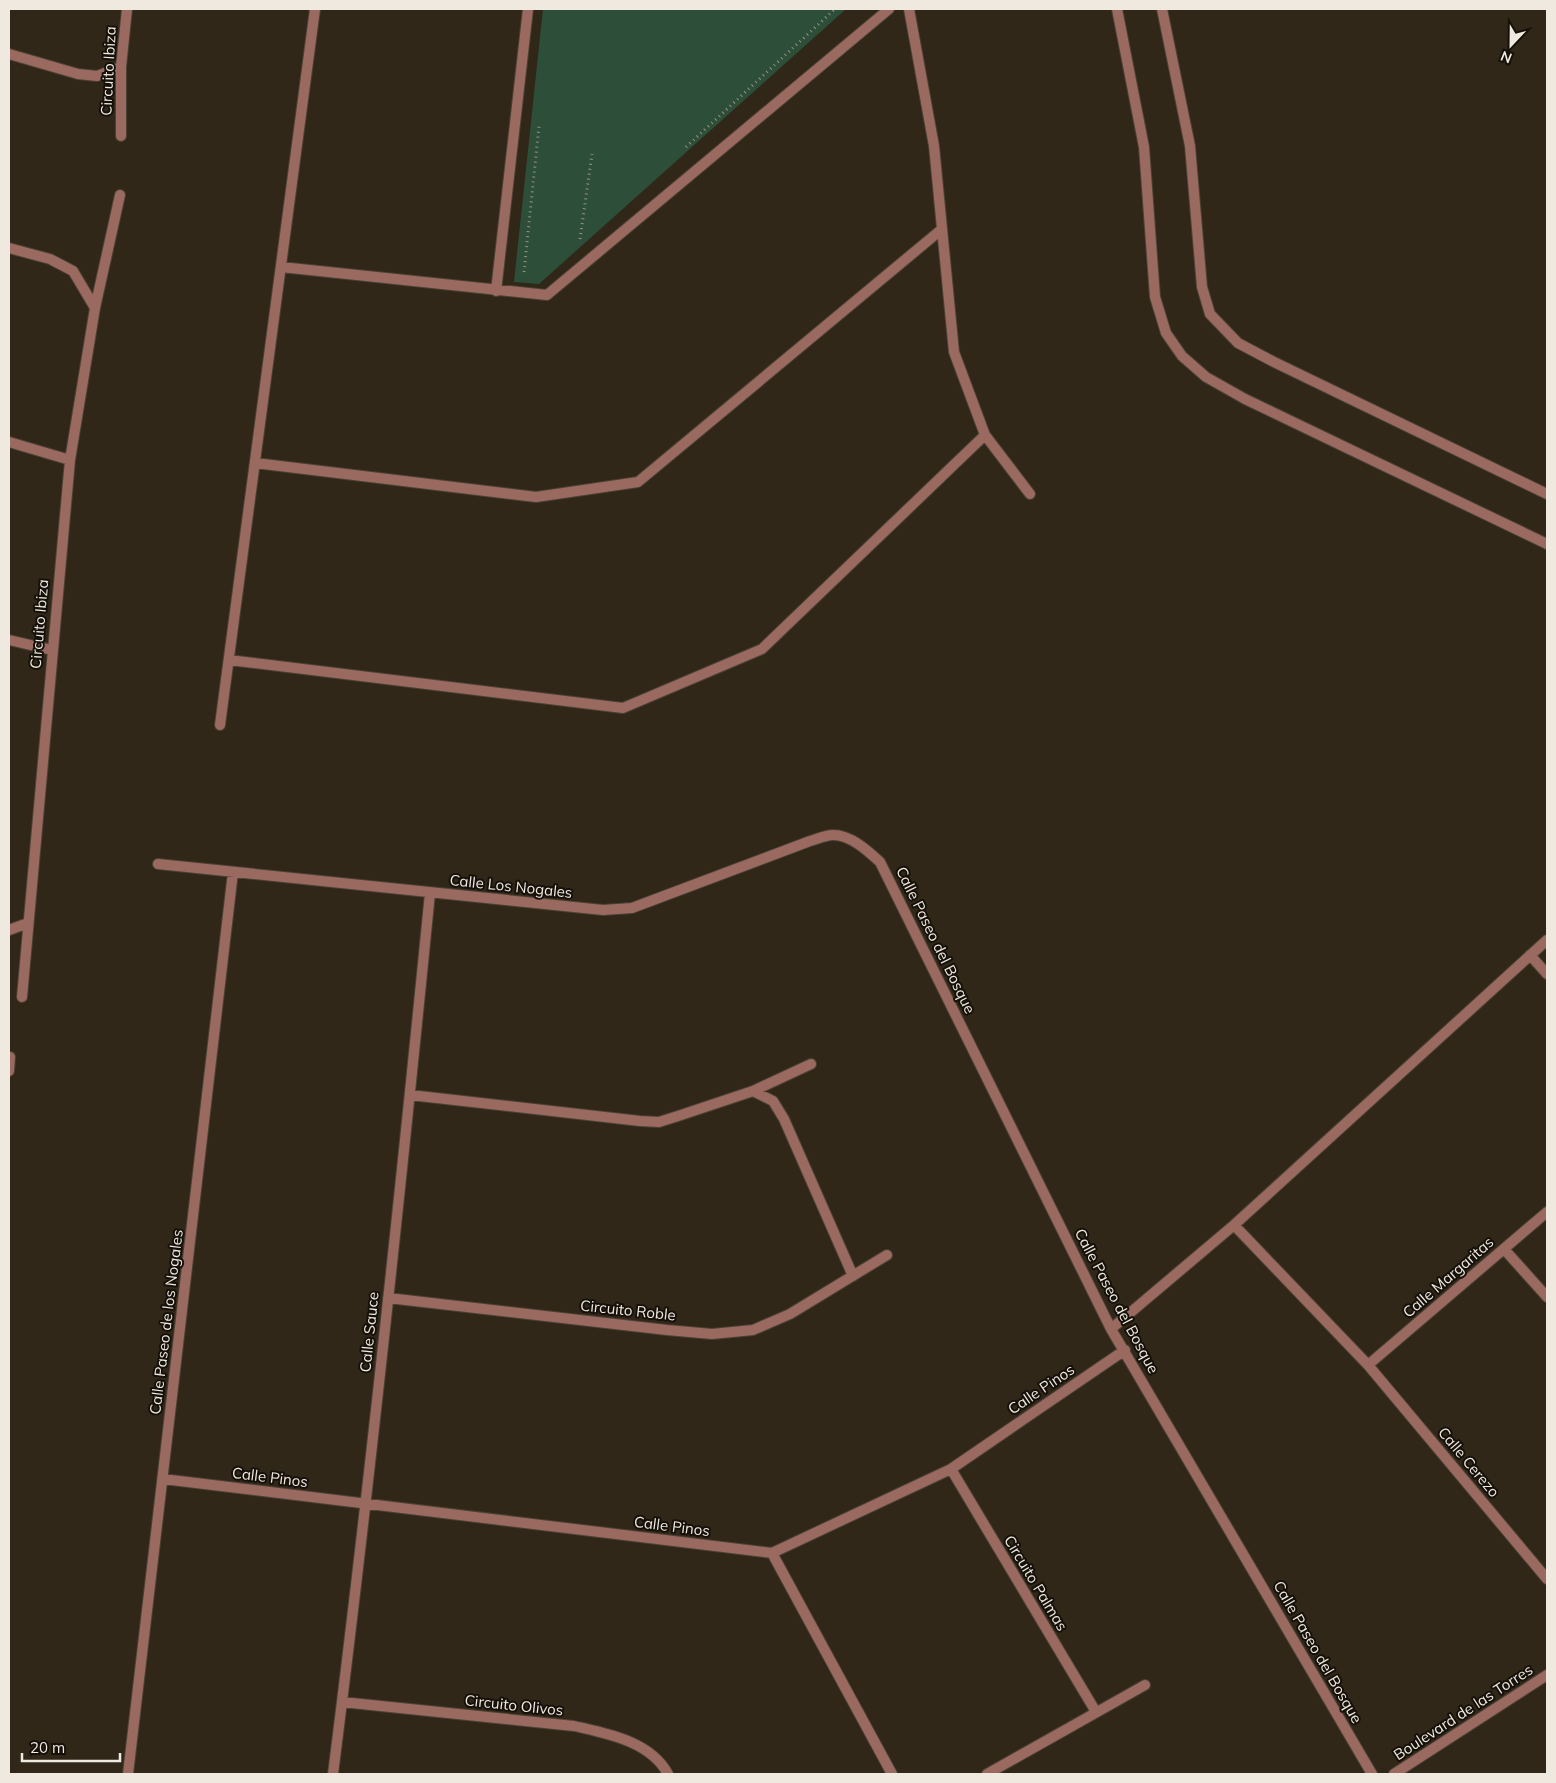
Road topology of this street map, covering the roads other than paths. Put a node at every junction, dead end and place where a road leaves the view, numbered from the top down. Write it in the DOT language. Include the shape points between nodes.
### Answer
graph roads {
  1 [pos="127,9"];
  2 [pos="315,9"];
  3 [pos="528,9"];
  4 [pos="889,9"];
  5 [pos="909,9"];
  6 [pos="1117,9"];
  7 [pos="1162,9"];
  8 [pos="9,54"];
  9 [pos="121,67"];
  10 [pos="121,136"];
  11 [pos="120,195"];
  12 [pos="942,229"];
  13 [pos="9,248"];
  14 [pos="281,267"];
  15 [pos="496,291"];
  16 [pos="95,308"];
  17 [pos="985,436"];
  18 [pos="9,442"];
  19 [pos="70,460"];
  20 [pos="255,463"];
  21 [pos="1030,494"];
  22 [pos="1547,494"];
  23 [pos="1547,544"];
  24 [pos="9,640"];
  25 [pos="52,650"];
  26 [pos="228,660"];
  27 [pos="220,724"];
  28 [pos="850,839"];
  29 [pos="158,864"];
  30 [pos="233,872"];
  31 [pos="430,893"];
  32 [pos="28,923"];
  33 [pos="9,930"];
  34 [pos="1547,940"];
  35 [pos="1530,955"];
  36 [pos="1547,974"];
  37 [pos="22,997"];
  38 [pos="10,1057"];
  39 [pos="811,1064"];
  40 [pos="9,1071"];
  41 [pos="753,1091"];
  42 [pos="410,1095"];
  43 [pos="1547,1212"];
  44 [pos="1234,1225"];
  45 [pos="1504,1249"];
  46 [pos="887,1255"];
  47 [pos="853,1276"];
  48 [pos="1547,1297"];
  49 [pos="388,1298"];
  50 [pos="1111,1329"];
  51 [pos="1125,1350"];
  52 [pos="1368,1365"];
  53 [pos="951,1469"];
  54 [pos="163,1479"];
  55 [pos="366,1504"];
  56 [pos="772,1553"];
  57 [pos="1547,1579"];
  58 [pos="1547,1675"];
  59 [pos="1145,1685"];
  60 [pos="342,1702"];
  61 [pos="1096,1712"];
  62 [pos="128,1774"];
  63 [pos="333,1774"];
  64 [pos="668,1774"];
  65 [pos="892,1774"];
  66 [pos="987,1774"];
  67 [pos="1372,1774"];
  68 [pos="1394,1774"];
  1 -- 9 [label="street, Circuito Ibiza"];
  2 -- 14 [label="street"];
  3 -- 15 [label="street"];
  4 -- 15 [label="street" via="547,296"];
  5 -- 12 [label="street" via="934,146"];
  6 -- 23 [label="street" via="1144,147 1155,297 1166,332 1182,356 1206,377 1245,399"];
  7 -- 22 [label="street" via="1190,146 1202,287 1210,314 1238,343"];
  8 -- 9 [label="street" via="78,74 97,76"];
  9 -- 10 [label="street, Circuito Ibiza"];
  11 -- 16 [label="street, Circuito Ibiza"];
  12 -- 17 [label="street" via="954,352"];
  12 -- 20 [label="street" via="638,482 536,497"];
  13 -- 16 [label="street" via="50,260 73,271"];
  14 -- 15 [label="street"];
  14 -- 20 [label="street"];
  16 -- 19 [label="street, Circuito Ibiza"];
  17 -- 21 [label="street"];
  17 -- 26 [label="street" via="762,650 623,708"];
  18 -- 19 [label="street"];
  19 -- 25 [label="street, Circuito Ibiza"];
  20 -- 26 [label="street"];
  24 -- 25 [label="street"];
  25 -- 32 [label="street, Circuito Ibiza"];
  26 -- 27 [label="street"];
  28 -- 31 [label="street, Calle Los Nogales" via="833,835 810,841 632,908 604,910"];
  28 -- 50 [label="street, Calle Paseo del Bosque" via="880,862"];
  29 -- 30 [label="street, Calle Los Nogales"];
  30 -- 31 [label="street, Calle Los Nogales"];
  30 -- 54 [label="street, Calle Paseo de los Nogales"];
  31 -- 42 [label="street, Calle Sauce"];
  32 -- 33 [label="street"];
  32 -- 37 [label="street, Circuito Ibiza"];
  34 -- 35 [label="street"];
  35 -- 36 [label="street"];
  35 -- 44 [label="street"];
  38 -- 40 [label="street"];
  39 -- 41 [label="street"];
  41 -- 42 [label="street" via="659,1122"];
  41 -- 47 [label="street" via="773,1101 784,1119"];
  42 -- 49 [label="street, Calle Sauce"];
  43 -- 45 [label="street, Calle Margaritas"];
  44 -- 50 [label="street"];
  44 -- 52 [label="street, Calle Cerezo"];
  45 -- 48 [label="street"];
  45 -- 52 [label="street, Calle Margaritas"];
  46 -- 47 [label="street, Circuito Roble"];
  47 -- 49 [label="street, Circuito Roble" via="790,1314 754,1330 712,1334"];
  49 -- 55 [label="street, Calle Sauce"];
  50 -- 51 [label="street, Calle Paseo del Bosque"];
  51 -- 53 [label="street, Calle Pinos"];
  51 -- 67 [label="street, Calle Paseo del Bosque"];
  52 -- 57 [label="street, Calle Cerezo"];
  53 -- 56 [label="street, Calle Pinos"];
  53 -- 61 [label="street, Circuito Palmas"];
  54 -- 55 [label="street, Calle Pinos"];
  54 -- 62 [label="street, Calle Paseo de los Nogales"];
  55 -- 56 [label="street, Calle Pinos"];
  55 -- 60 [label="street, Calle Sauce"];
  56 -- 65 [label="street"];
  58 -- 68 [label="street, Boulevard de las Torres"];
  59 -- 61 [label="street"];
  60 -- 63 [label="street, Calle Sauce"];
  60 -- 64 [label="street, Circuito Olivos" via="574,1726 611,1734 642,1747 662,1764"];
  61 -- 66 [label="street"];
}
